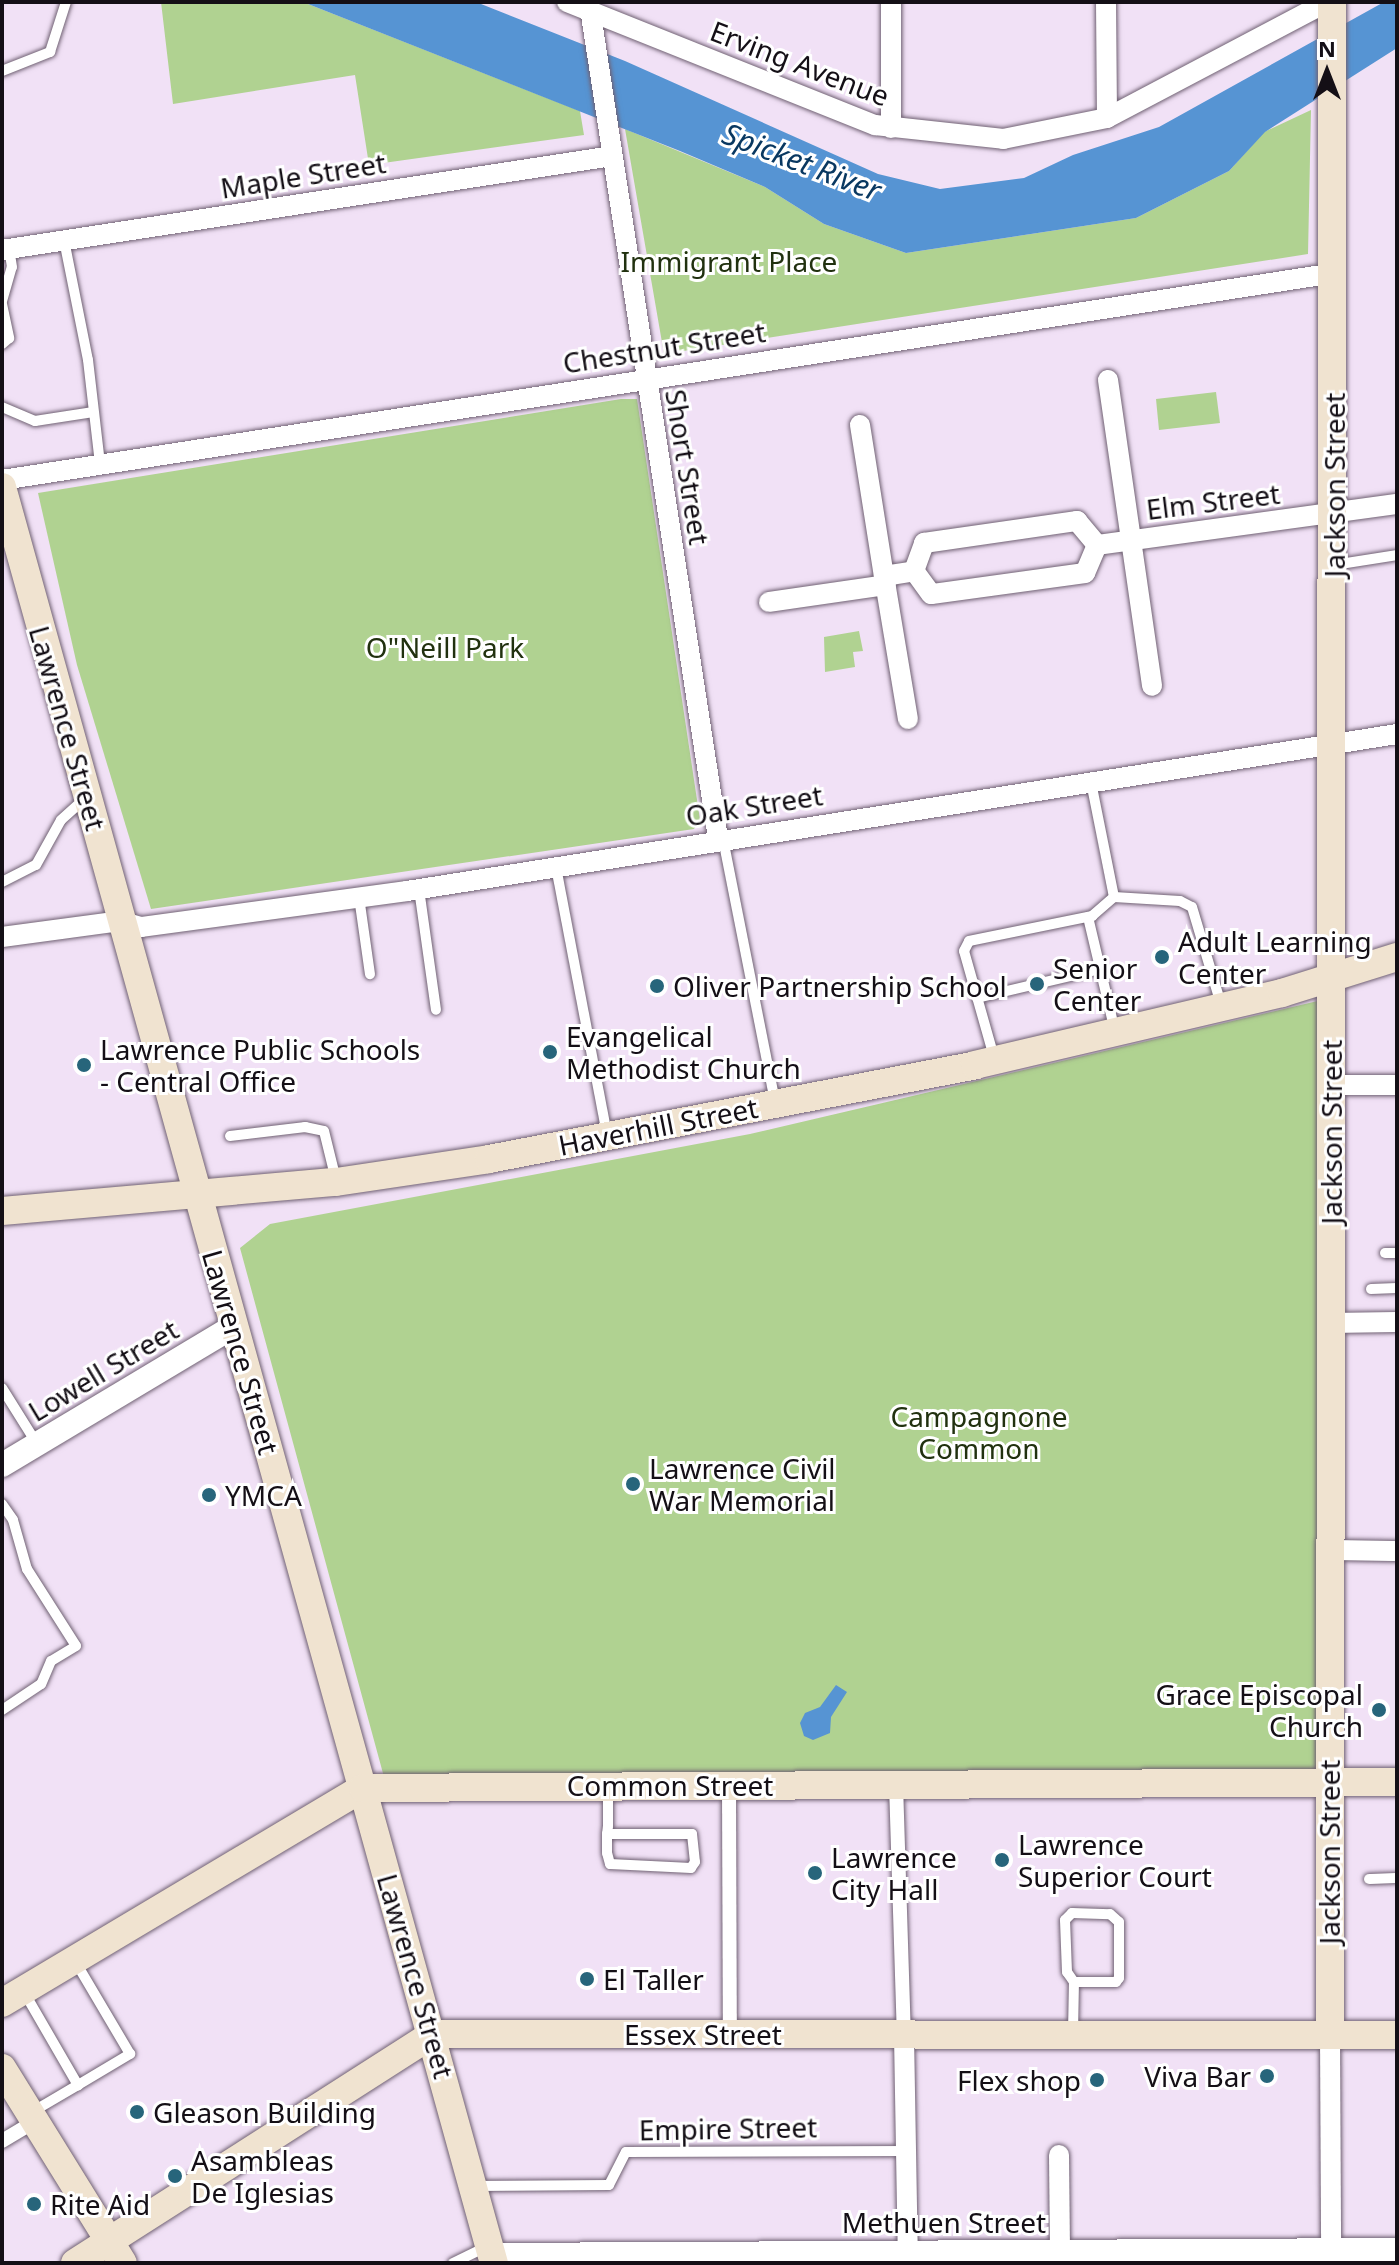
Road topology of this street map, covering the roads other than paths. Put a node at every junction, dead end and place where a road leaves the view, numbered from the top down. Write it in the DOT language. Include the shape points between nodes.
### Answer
graph roads {
  1 [pos="66,2"];
  2 [pos="567,2"];
  3 [pos="891,2"];
  4 [pos="1106,2"];
  5 [pos="588,6"];
  6 [pos="1330,6"];
  7 [pos="2,71"];
  8 [pos="1107,118"];
  9 [pos="891,128"];
  10 [pos="612,156"];
  11 [pos="64,240"];
  12 [pos="6,249"];
  13 [pos="1334,273"];
  14 [pos="2,302"];
  15 [pos="2,344"];
  16 [pos="646,378"];
  17 [pos="1108,380"];
  18 [pos="2,407"];
  19 [pos="93,412"];
  20 [pos="860,425"];
  21 [pos="100,464"];
  22 [pos="2,480"];
  23 [pos="2,487"];
  24 [pos="1397,504"];
  25 [pos="1334,514"];
  26 [pos="1132,540"];
  27 [pos="1097,545"];
  28 [pos="1397,555"];
  29 [pos="12,560"];
  30 [pos="1334,565"];
  31 [pos="914,571"];
  32 [pos="885,581"];
  33 [pos="769,602"];
  34 [pos="1152,686"];
  35 [pos="908,719"];
  36 [pos="1397,734"];
  37 [pos="1334,745"];
  38 [pos="1091,782"];
  39 [pos="88,796"];
  40 [pos="720,838"];
  41 [pos="556,866"];
  42 [pos="2,882"];
  43 [pos="419,889"];
  44 [pos="359,897"];
  45 [pos="1114,897"];
  46 [pos="1088,917"];
  47 [pos="120,921"];
  48 [pos="2,937"];
  49 [pos="1397,957"];
  50 [pos="1100,969"];
  51 [pos="370,974"];
  52 [pos="1333,977"];
  53 [pos="977,998"];
  54 [pos="1222,1007"];
  55 [pos="436,1010"];
  56 [pos="1116,1032"];
  57 [pos="995,1061"];
  58 [pos="1331,1085"];
  59 [pos="1397,1085"];
  60 [pos="776,1104"];
  61 [pos="230,1136"];
  62 [pos="607,1136"];
  63 [pos="336,1182"];
  64 [pos="196,1194"];
  65 [pos="2,1211"];
  66 [pos="1385,1253"];
  67 [pos="1397,1253"];
  68 [pos="1397,1288"];
  69 [pos="1371,1289"];
  70 [pos="1397,1322"];
  71 [pos="1330,1323"];
  72 [pos="234,1326"];
  73 [pos="2,1388"];
  74 [pos="38,1444"];
  75 [pos="2,1465"];
  76 [pos="3,1509"];
  77 [pos="1330,1550"];
  78 [pos="1397,1551"];
  79 [pos="2,1710"];
  80 [pos="1329,1782"];
  81 [pos="1397,1782"];
  82 [pos="896,1784"];
  83 [pos="608,1785"];
  84 [pos="729,1785"];
  85 [pos="363,1788"];
  86 [pos="607,1834"];
  87 [pos="1397,1878"];
  88 [pos="1369,1879"];
  89 [pos="74,1960"];
  90 [pos="1074,1982"];
  91 [pos="13,1997"];
  92 [pos="433,2034"];
  93 [pos="730,2034"];
  94 [pos="904,2035"];
  95 [pos="1073,2035"];
  96 [pos="1330,2035"];
  97 [pos="1397,2035"];
  98 [pos="2,2068"];
  99 [pos="78,2085"];
  100 [pos="33,2117"];
  101 [pos="2,2141"];
  102 [pos="906,2151"];
  103 [pos="1059,2155"];
  104 [pos="474,2186"];
  105 [pos="1397,2250"];
  106 [pos="1060,2251"];
  107 [pos="117,2253"];
  108 [pos="492,2254"];
  109 [pos="1331,2256"];
  110 [pos="1127,2257"];
  111 [pos="824,2258"];
  112 [pos="908,2258"];
  113 [pos="570,2259"];
  114 [pos="75,2263"];
  115 [pos="453,2263"];
  1 -- 7 [label="lane" via="50,52"];
  2 -- 5 [label="street, Erving Avenue"];
  3 -- 9 [label="street"];
  4 -- 8 [label="street"];
  5 -- 9 [label="street, Erving Avenue"];
  5 -- 10 [label="street, Short Street"];
  6 -- 8 [label="street, Erving Avenue"];
  6 -- 13 [label="main road, Jackson Street"];
  8 -- 9 [label="street, Erving Avenue" via="1003,139"];
  10 -- 11 [label="street, Maple Street"];
  10 -- 16 [label="street, Short Street"];
  11 -- 12 [label="street, Maple Street"];
  11 -- 19 [label="lane"];
  12 -- 14 [label="lane" via="12,267"];
  13 -- 16 [label="street, Chestnut Street"];
  13 -- 25 [label="main road, Jackson Street"];
  14 -- 15 [label="lane" via="9,338"];
  16 -- 21 [label="street, Chestnut Street"];
  16 -- 40 [label="street, Short Street"];
  17 -- 26 [label="street"];
  18 -- 19 [label="lane" via="35,421"];
  19 -- 21 [label="lane"];
  20 -- 32 [label="street"];
  21 -- 22 [label="street, Chestnut Street"];
  23 -- 29 [label="main road, Lawrence Street"];
  24 -- 25 [label="street, Elm Street"];
  25 -- 26 [label="street, Elm Street"];
  25 -- 30 [label="main road, Jackson Street"];
  26 -- 27 [label="street, Elm Street"];
  26 -- 34 [label="street"];
  27 -- 31 [label="street" via="1085,573 931,594"];
  27 -- 31 [label="street" via="1077,521 924,543"];
  28 -- 30 [label="lane"];
  29 -- 39 [label="main road, Lawrence Street"];
  30 -- 37 [label="main road, Jackson Street"];
  31 -- 32 [label="street"];
  32 -- 33 [label="street"];
  32 -- 35 [label="street"];
  36 -- 37 [label="street, Oak Street"];
  37 -- 38 [label="street, Oak Street"];
  37 -- 52 [label="main road, Jackson Street"];
  38 -- 40 [label="street, Oak Street"];
  38 -- 45 [label="lane"];
  39 -- 42 [label="lane" via="61,820 36,865"];
  39 -- 47 [label="main road, Lawrence Street"];
  40 -- 41 [label="street, Oak Street"];
  40 -- 60 [label="lane"];
  41 -- 43 [label="street, Oak Street"];
  41 -- 62 [label="lane"];
  43 -- 44 [label="street, Oak Street"];
  43 -- 55 [label="lane"];
  44 -- 47 [label="street, Oak Street" via="141,927"];
  44 -- 51 [label="lane"];
  45 -- 46 [label="lane"];
  45 -- 54 [label="lane" via="1180,901 1192,907"];
  46 -- 50 [label="lane"];
  46 -- 53 [label="lane" via="969,941 964,951"];
  47 -- 48 [label="street, Oak Street"];
  47 -- 64 [label="main road, Lawrence Street"];
  49 -- 52 [label="main road, Haverhill Street"];
  50 -- 53 [label="lane"];
  50 -- 56 [label="lane"];
  52 -- 54 [label="main road, Haverhill Street"];
  52 -- 58 [label="main road, Jackson Street"];
  53 -- 57 [label="lane"];
  54 -- 56 [label="main road, Haverhill Street"];
  56 -- 57 [label="main road, Haverhill Street"];
  57 -- 60 [label="main road, Haverhill Street"];
  58 -- 59 [label="street"];
  58 -- 71 [label="main road, Jackson Street"];
  60 -- 62 [label="main road, Haverhill Street"];
  61 -- 63 [label="lane" via="305,1127 324,1131"];
  62 -- 63 [label="main road, Haverhill Street"];
  63 -- 64 [label="main road, Haverhill Street"];
  64 -- 65 [label="main road, Haverhill Street"];
  64 -- 72 [label="main road, Lawrence Street"];
  66 -- 67 [label="lane"];
  68 -- 69 [label="lane"];
  70 -- 71 [label="street"];
  71 -- 77 [label="main road, Jackson Street"];
  72 -- 74 [label="street, Lowell Street"];
  72 -- 85 [label="main road, Lawrence Street"];
  73 -- 74 [label="lane"];
  74 -- 75 [label="street, Lowell Street"];
  76 -- 79 [label="lane" via="27,1569 76,1646 51,1661 41,1684"];
  77 -- 78 [label="street"];
  77 -- 80 [label="main road, Jackson Street"];
  80 -- 81 [label="main road, Common Street"];
  80 -- 82 [label="main road, Common Street"];
  80 -- 96 [label="main road, Jackson Street"];
  82 -- 84 [label="main road, Common Street"];
  82 -- 94 [label="street"];
  83 -- 84 [label="main road, Common Street"];
  83 -- 85 [label="main road, Common Street"];
  83 -- 86 [label="lane"];
  84 -- 93 [label="street"];
  85 -- 89 [label="main road"];
  85 -- 92 [label="main road, Lawrence Street"];
  86 -- 86 [label="lane" via="610,1864 617,1867 691,1868 695,1862 692,1834"];
  87 -- 88 [label="lane"];
  89 -- 91 [label="main road"];
  89 -- 99 [label="lane" via="130,2054"];
  90 -- 90 [label="lane" via="1067,1972 1065,1920 1072,1913 1110,1914 1119,1922 1119,1978"];
  90 -- 95 [label="lane"];
  91 -- 99 [label="lane"];
  92 -- 93 [label="main road, Essex Street"];
  92 -- 104 [label="main road, Lawrence Street"];
  92 -- 107 [label="main road"];
  93 -- 94 [label="main road, Essex Street"];
  94 -- 95 [label="main road, Essex Street"];
  94 -- 102 [label="street"];
  95 -- 96 [label="main road, Essex Street"];
  96 -- 97 [label="main road, Essex Street"];
  96 -- 109 [label="street, Jackson Street"];
  98 -- 100 [label="main road"];
  99 -- 100 [label="lane"];
  100 -- 101 [label="street"];
  100 -- 107 [label="main road"];
  102 -- 104 [label="lane, Empire Street" via="626,2152 609,2185"];
  102 -- 112 [label="street"];
  103 -- 106 [label="street"];
  104 -- 108 [label="main road, Lawrence Street"];
  105 -- 109 [label="street, Methuen Street"];
  106 -- 110 [label="street, Methuen Street"];
  106 -- 112 [label="street, Methuen Street"];
  107 -- 114 [label="main road"];
  108 -- 113 [label="street, Methuen Street"];
  108 -- 115 [label="lane"];
  109 -- 110 [label="street, Methuen Street"];
  111 -- 112 [label="street, Methuen Street"];
  111 -- 113 [label="street, Methuen Street"];
}
